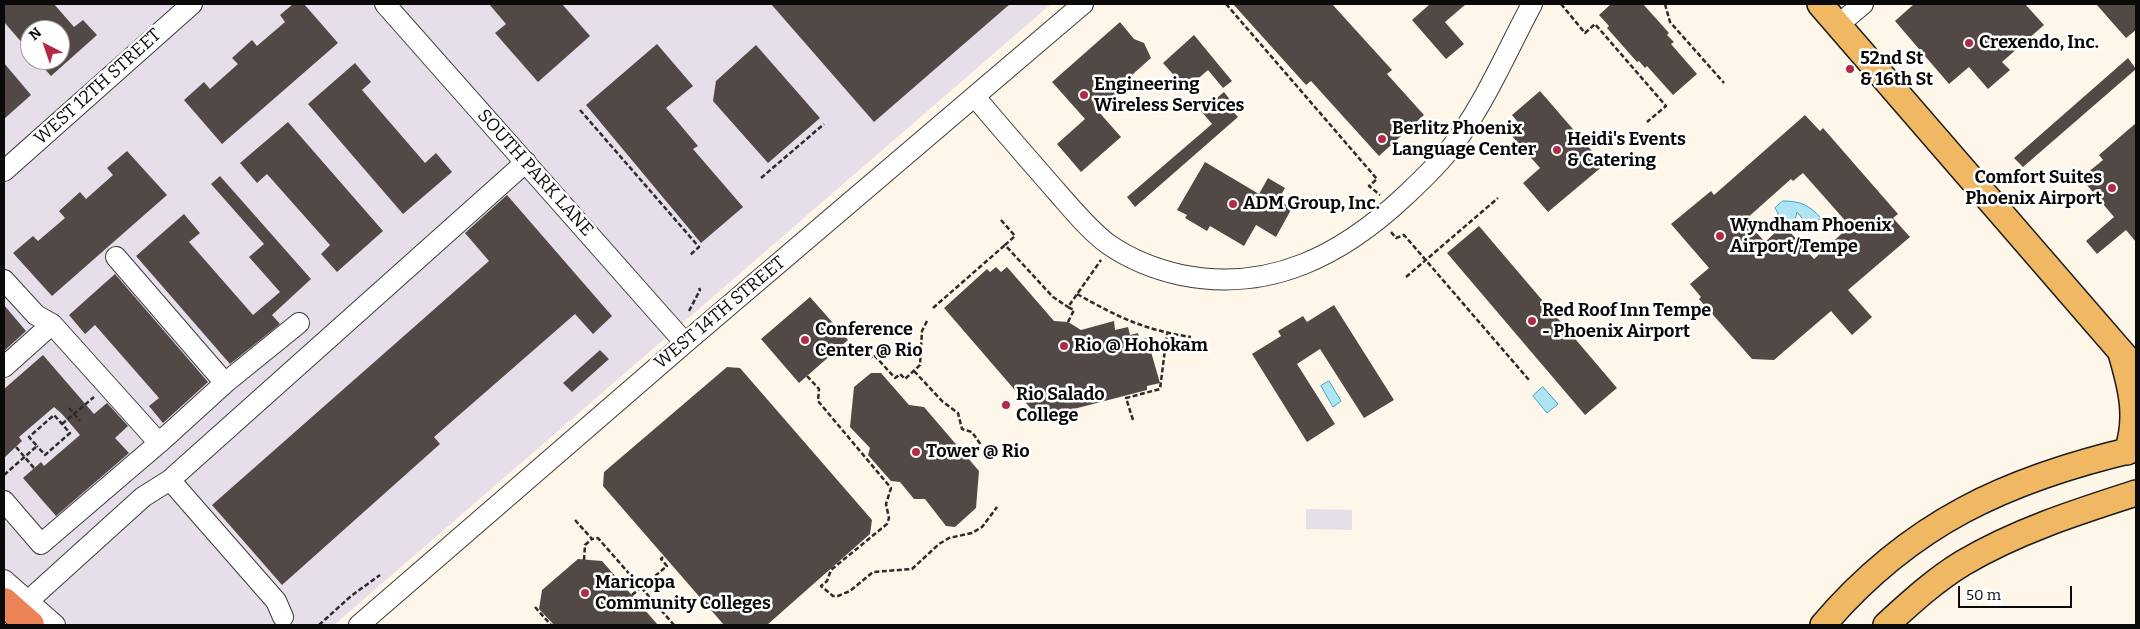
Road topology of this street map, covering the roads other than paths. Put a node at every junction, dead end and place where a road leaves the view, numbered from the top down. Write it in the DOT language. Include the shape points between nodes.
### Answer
graph roads {
  1 [pos="192,4"];
  2 [pos="385,4"];
  3 [pos="1083,4"];
  4 [pos="1532,4"];
  5 [pos="1820,4"];
  6 [pos="1863,4"];
  7 [pos="1838,25"];
  8 [pos="975,97"];
  9 [pos="526,162"];
  10 [pos="4,171"];
  11 [pos="116,257"];
  12 [pos="4,280"];
  13 [pos="299,323"];
  14 [pos="52,324"];
  15 [pos="685,342"];
  16 [pos="2120,350"];
  17 [pos="4,367"];
  18 [pos="2136,369"];
  19 [pos="225,383"];
  20 [pos="159,443"];
  21 [pos="2132,450"];
  22 [pos="170,480"];
  23 [pos="2136,493"];
  24 [pos="4,501"];
  25 [pos="4,580"];
  26 [pos="20,610"];
  27 [pos="283,617"];
  28 [pos="55,625"];
  29 [pos="359,625"];
  30 [pos="1823,625"];
  31 [pos="1886,625"];
  1 -- 10 [label="street, WEST 12TH STREET"];
  2 -- 9 [label="street, SOUTH PARK LANE"];
  3 -- 8 [label="street, WEST 14TH STREET"];
  4 -- 8 [label="street" via="1494,80 1458,139 1430,173 1358,235 1323,256 1288,271 1226,281 1163,271 1134,260 1107,243 1084,222"];
  5 -- 7 [label="main road"];
  6 -- 7 [label="street"];
  7 -- 16 [label="main road"];
  8 -- 15 [label="street, WEST 14TH STREET"];
  9 -- 15 [label="street, SOUTH PARK LANE"];
  9 -- 22 [label="street"];
  11 -- 19 [label="street"];
  12 -- 14 [label="street" via="36,315"];
  13 -- 19 [label="street"];
  14 -- 17 [label="street"];
  14 -- 20 [label="street"];
  15 -- 29 [label="street, WEST 14TH STREET"];
  16 -- 18 [label="main road"];
  16 -- 21 [label="main road" via="2132,390"];
  19 -- 20 [label="street"];
  20 -- 24 [label="street" via="41,544"];
  21 -- 30 [label="main road" via="2025,481 1964,508 1927,531 1866,578"];
  22 -- 26 [label="street" via="143,497"];
  22 -- 27 [label="street" via="276,601"];
  23 -- 31 [label="main road" via="2010,538 1962,564 1920,594"];
  25 -- 26 [label="street"];
  26 -- 28 [label="street"];
}
